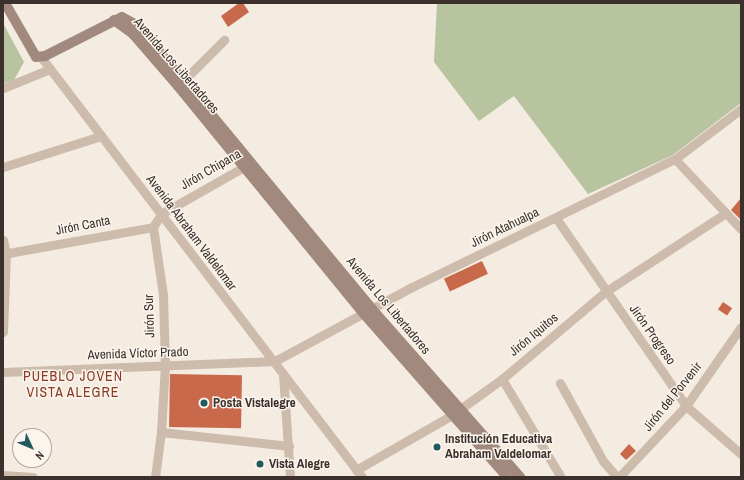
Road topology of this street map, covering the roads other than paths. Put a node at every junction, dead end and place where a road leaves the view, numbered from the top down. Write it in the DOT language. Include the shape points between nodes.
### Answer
graph roads {
  1 [pos="5,3"];
  2 [pos="224,40"];
  3 [pos="41,57"];
  4 [pos="50,69"];
  5 [pos="182,83"];
  6 [pos="3,88"];
  7 [pos="741,109"];
  8 [pos="101,136"];
  9 [pos="676,159"];
  10 [pos="248,164"];
  11 [pos="3,167"];
  12 [pos="278,201"];
  13 [pos="162,214"];
  14 [pos="724,214"];
  15 [pos="299,218"];
  16 [pos="556,218"];
  17 [pos="290,224"];
  18 [pos="153,227"];
  19 [pos="741,229"];
  20 [pos="3,240"];
  21 [pos="5,254"];
  22 [pos="605,292"];
  23 [pos="368,312"];
  24 [pos="741,327"];
  25 [pos="3,332"];
  26 [pos="275,361"];
  27 [pos="165,365"];
  28 [pos="3,372"];
  29 [pos="284,374"];
  30 [pos="502,379"];
  31 [pos="560,383"];
  32 [pos="686,406"];
  33 [pos="456,412"];
  34 [pos="161,432"];
  35 [pos="289,446"];
  36 [pos="741,454"];
  37 [pos="359,474"];
  38 [pos="3,475"];
  39 [pos="33,477"];
  40 [pos="155,477"];
  41 [pos="290,477"];
  42 [pos="507,477"];
  43 [pos="520,477"];
  44 [pos="561,477"];
  45 [pos="618,477"];
  1 -- 3 [label="street, Avenida Abraham Valdelomar" via="31,54"];
  2 -- 5 [label="street"];
  3 -- 4 [label="street, Avenida Abraham Valdelomar"];
  3 -- 5 [label="street, Avenida Los Libertadores" via="114,20 130,31"];
  4 -- 6 [label="street"];
  4 -- 8 [label="street, Avenida Abraham Valdelomar"];
  5 -- 10 [label="street, Avenida Los Libertadores"];
  7 -- 9 [label="street, Jirón Atahualpa"];
  8 -- 11 [label="street"];
  8 -- 13 [label="street, Avenida Abraham Valdelomar"];
  9 -- 14 [label="street"];
  9 -- 16 [label="street, Jirón Atahualpa"];
  10 -- 12 [label="street, Avenida Los Libertadores"];
  10 -- 13 [label="street, Jirón Chipana"];
  12 -- 15 [label="street, Avenida Los Libertadores"];
  12 -- 17 [label="street, Avenida Los Libertadores"];
  13 -- 18 [label="street"];
  13 -- 26 [label="street, Avenida Abraham Valdelomar"];
  14 -- 19 [label="street"];
  14 -- 22 [label="street, Jirón Iquitos"];
  15 -- 17 [label="street"];
  15 -- 23 [label="street, Avenida Los Libertadores"];
  16 -- 22 [label="street, Jirón Progreso"];
  16 -- 23 [label="street, Jirón Atahualpa"];
  17 -- 23 [label="street, Avenida Los Libertadores"];
  18 -- 21 [label="street, Jirón Canta"];
  18 -- 27 [label="street, Jirón Sur" via="163,295"];
  20 -- 21 [label="street"];
  21 -- 25 [label="street"];
  22 -- 30 [label="street, Jirón Iquitos"];
  22 -- 32 [label="street, Jirón Progreso"];
  23 -- 26 [label="street, Jirón Atahualpa"];
  23 -- 33 [label="street, Avenida Los Libertadores"];
  24 -- 32 [label="street, Jirón del Porvenir"];
  26 -- 27 [label="street, Avenida Víctor Prado"];
  26 -- 29 [label="street, Avenida Abraham Valdelomar"];
  27 -- 28 [label="street, Avenida Víctor Prado"];
  27 -- 34 [label="street, Jirón Sur"];
  29 -- 35 [label="street"];
  29 -- 37 [label="street, Avenida Abraham Valdelomar"];
  30 -- 33 [label="street, Jirón Iquitos"];
  30 -- 44 [label="street"];
  31 -- 45 [label="street" via="603,461"];
  32 -- 36 [label="street, Jirón Progreso"];
  32 -- 45 [label="street, Jirón del Porvenir"];
  33 -- 37 [label="street, Jirón Iquitos"];
  33 -- 42 [label="street, Avenida Los Libertadores"];
  33 -- 43 [label="street, Avenida Los Libertadores"];
  34 -- 35 [label="street"];
  34 -- 40 [label="street, Jirón Sur"];
  35 -- 41 [label="street"];
  38 -- 39 [label="street"];
}
